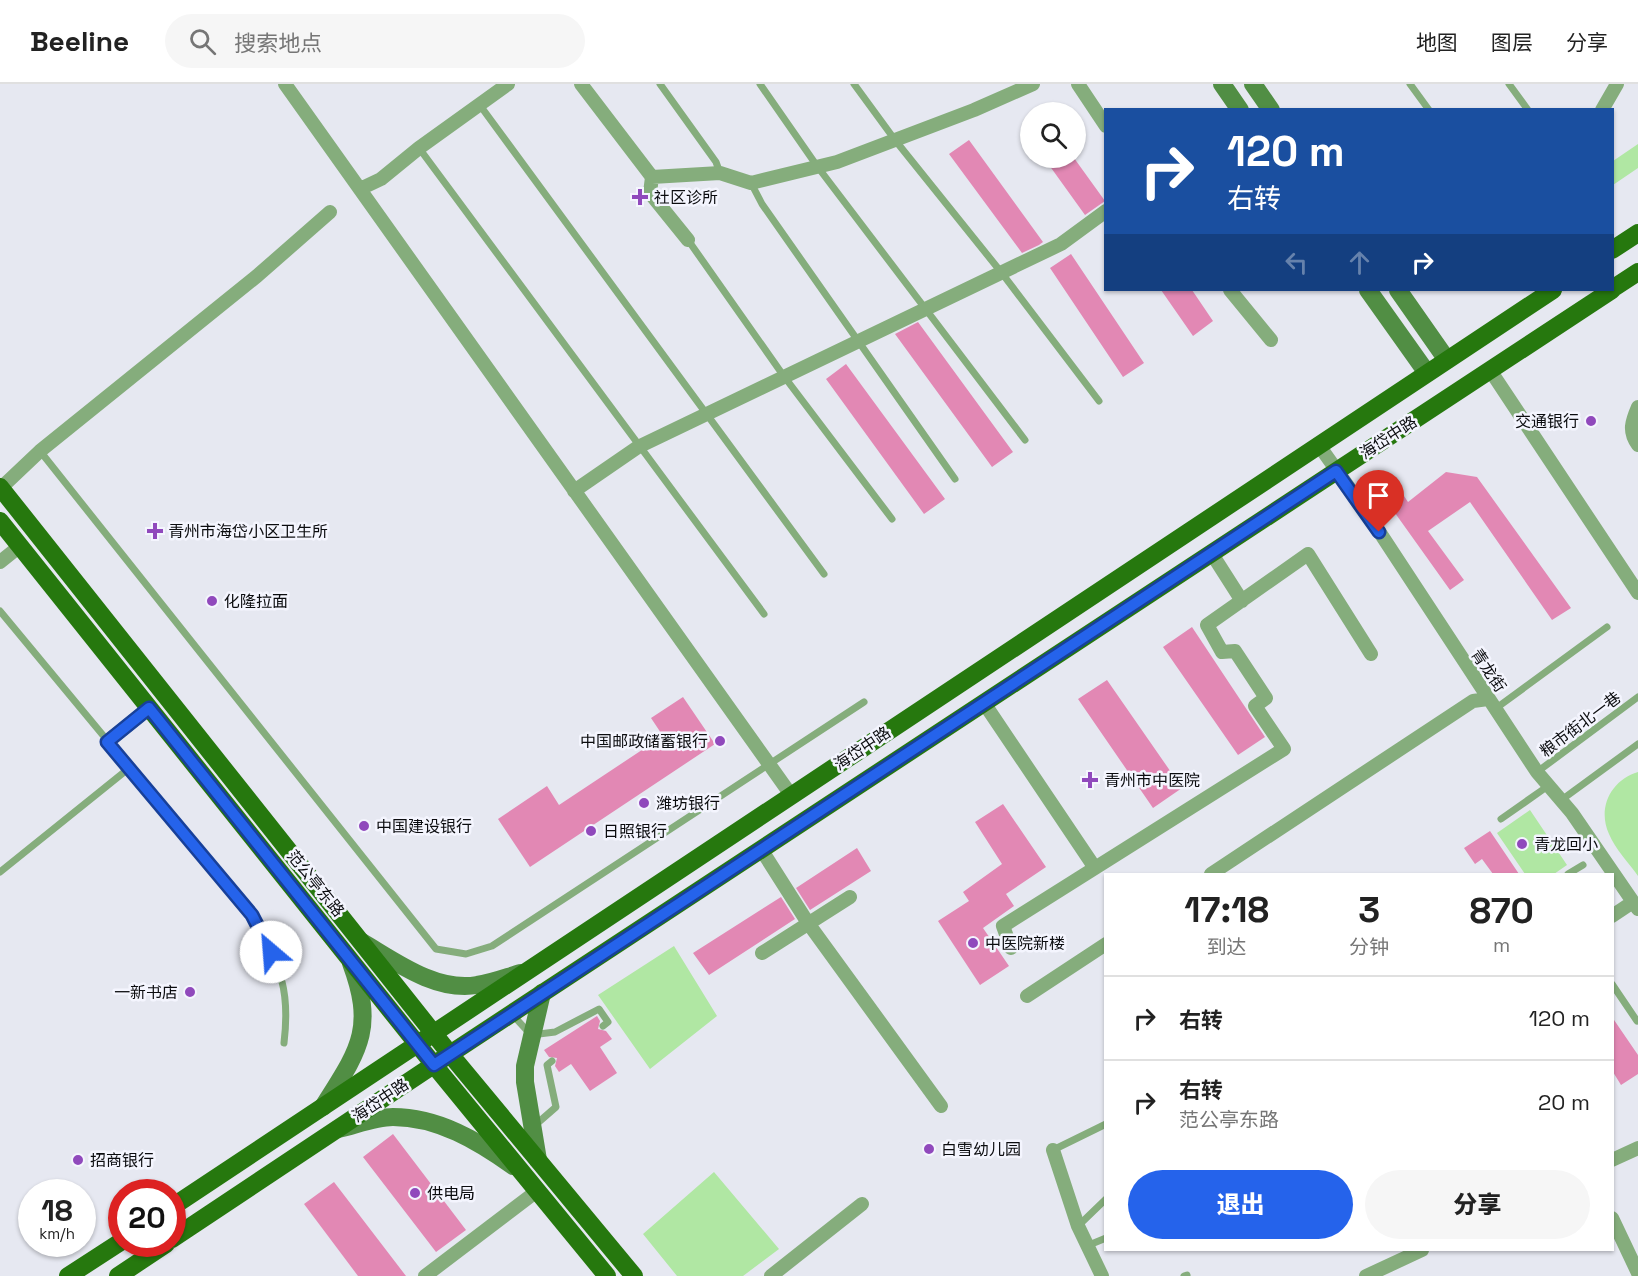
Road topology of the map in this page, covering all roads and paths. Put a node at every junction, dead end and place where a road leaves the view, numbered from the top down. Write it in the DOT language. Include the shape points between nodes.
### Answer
graph roads {
  1 [pos="285,84"];
  2 [pos="508,84"];
  3 [pos="581,84"];
  4 [pos="660,84"];
  5 [pos="760,84"];
  6 [pos="854,84"];
  7 [pos="1033,84"];
  8 [pos="1078,84"];
  9 [pos="1222,84"];
  10 [pos="1253,84"];
  11 [pos="1410,84"];
  12 [pos="1509,84"];
  13 [pos="1614,85"];
  14 [pos="479,105"];
  15 [pos="1239,108"];
  16 [pos="1270,108"];
  17 [pos="1428,108"];
  18 [pos="1527,108"];
  19 [pos="1603,108"];
  20 [pos="1104,123"];
  21 [pos="895,140"];
  22 [pos="419,148"];
  23 [pos="817,166"];
  24 [pos="720,173"];
  25 [pos="652,177"];
  26 [pos="751,183"];
  27 [pos="362,188"];
  28 [pos="330,212"];
  29 [pos="1104,212"];
  30 [pos="1638,233"];
  31 [pos="688,240"];
  32 [pos="1614,249"];
  33 [pos="1001,272"];
  34 [pos="1638,272"];
  35 [pos="1614,288"];
  36 [pos="1231,291"];
  37 [pos="1369,291"];
  38 [pos="1399,291"];
  39 [pos="1551,291"];
  40 [pos="1609,291"];
  41 [pos="923,308"];
  42 [pos="858,340"];
  43 [pos="1271,340"];
  44 [pos="1447,360"];
  45 [pos="1490,370"];
  46 [pos="1427,373"];
  47 [pos="783,375"];
  48 [pos="1099,401"];
  49 [pos="1638,407"];
  50 [pos="707,413"];
  51 [pos="1025,440"];
  52 [pos="1318,444"];
  53 [pos="1638,445"];
  54 [pos="638,447"];
  55 [pos="40,452"];
  56 [pos="1336,471"];
  57 [pos="955,479"];
  58 [pos="0,488"];
  59 [pos="574,491"];
  60 [pos="892,519"];
  61 [pos="0,521"];
  62 [pos="20,546"];
  63 [pos="1212,554"];
  64 [pos="0,562"];
  65 [pos="824,574"];
  66 [pos="1638,593"];
  67 [pos="1242,601"];
  68 [pos="0,611"];
  69 [pos="764,614"];
  70 [pos="1607,627"];
  71 [pos="1371,654"];
  72 [pos="1638,697"];
  73 [pos="864,702"];
  74 [pos="984,703"];
  75 [pos="1492,704"];
  76 [pos="149,708"];
  77 [pos="107,742"];
  78 [pos="1638,744"];
  79 [pos="128,769"];
  80 [pos="1537,772"];
  81 [pos="1548,786"];
  82 [pos="791,795"];
  83 [pos="1560,801"];
  84 [pos="1501,819"];
  85 [pos="761,849"];
  86 [pos="1583,865"];
  87 [pos="1095,868"];
  88 [pos="0,872"];
  89 [pos="1213,873"];
  90 [pos="1570,873"];
  91 [pos="1613,873"];
  92 [pos="1614,874"];
  93 [pos="850,897"];
  94 [pos="1635,905"];
  95 [pos="1614,915"];
  96 [pos="808,923"];
  97 [pos="362,942"];
  98 [pos="1104,945"];
  99 [pos="1011,948"];
  100 [pos="762,953"];
  101 [pos="349,958"];
  102 [pos="526,971"];
  103 [pos="1614,986"];
  104 [pos="542,993"];
  105 [pos="1027,996"];
  106 [pos="512,1013"];
  107 [pos="1637,1021"];
  108 [pos="603,1026"];
  109 [pos="434,1032"];
  110 [pos="531,1035"];
  111 [pos="284,1043"];
  112 [pos="417,1044"];
  113 [pos="450,1054"];
  114 [pos="552,1061"];
  115 [pos="434,1065"];
  116 [pos="322,1107"];
  117 [pos="941,1107"];
  118 [pos="1104,1125"];
  119 [pos="336,1130"];
  120 [pos="526,1132"];
  121 [pos="1638,1148"];
  122 [pos="1053,1149"];
  123 [pos="1614,1159"];
  124 [pos="521,1172"];
  125 [pos="537,1191"];
  126 [pos="186,1198"];
  127 [pos="1104,1201"];
  128 [pos="862,1204"];
  129 [pos="1614,1222"];
  130 [pos="1078,1226"];
  131 [pos="186,1230"];
  132 [pos="1104,1239"];
  133 [pos="1089,1245"];
  134 [pos="108,1249"];
  135 [pos="1403,1254"];
  136 [pos="146,1257"];
  137 [pos="1638,1273"];
  138 [pos="68,1276"];
  139 [pos="118,1276"];
  140 [pos="425,1276"];
  141 [pos="607,1276"];
  142 [pos="634,1276"];
  143 [pos="771,1276"];
  144 [pos="1102,1276"];
  145 [pos="1366,1276"];
  1 -- 27 [label="street"];
  2 -- 14 [label="street"];
  3 -- 25 [label="street"];
  4 -- 24 [label="lane"];
  5 -- 23 [label="lane"];
  6 -- 21 [label="lane"];
  7 -- 21 [label="street"];
  8 -- 20 [label="street"];
  9 -- 15 [label="street"];
  10 -- 16 [label="street"];
  11 -- 17 [label="lane"];
  12 -- 18 [label="lane"];
  13 -- 19 [label="street"];
  14 -- 22 [label="street"];
  14 -- 50 [label="lane"];
  21 -- 23 [label="street"];
  21 -- 33 [label="lane"];
  22 -- 27 [label="street" via="381,179"];
  22 -- 54 [label="lane"];
  23 -- 26 [label="street"];
  23 -- 41 [label="lane"];
  24 -- 25 [label="street"];
  24 -- 26 [label="street"];
  25 -- 31 [label="street" via="650,193"];
  26 -- 42 [label="lane"];
  27 -- 59 [label="street"];
  28 -- 55 [label="street"];
  29 -- 33 [label="street" via="1061,244"];
  30 -- 32 [label="main road"];
  31 -- 47 [label="lane"];
  33 -- 41 [label="street"];
  33 -- 48 [label="lane"];
  34 -- 35 [label="main road, 海岱中路"];
  36 -- 43 [label="street"];
  37 -- 46 [label="street"];
  38 -- 44 [label="street"];
  39 -- 44 [label="main road, 海岱中路"];
  40 -- 45 [label="main road, 海岱中路"];
  41 -- 42 [label="street"];
  41 -- 51 [label="lane"];
  42 -- 47 [label="street"];
  42 -- 57 [label="lane"];
  44 -- 46 [label="main road, 海岱中路"];
  45 -- 56 [label="main road, 海岱中路"];
  45 -- 66 [label="street"];
  46 -- 52 [label="main road, 海岱中路"];
  47 -- 50 [label="street"];
  47 -- 60 [label="lane"];
  49 -- 53 [label="street" via="1631,422"];
  50 -- 54 [label="street"];
  50 -- 65 [label="lane"];
  52 -- 56 [label="street, 青龙街"];
  52 -- 82 [label="main road, 海岱中路"];
  54 -- 59 [label="street"];
  54 -- 69 [label="lane"];
  55 -- 58 [label="street"];
  55 -- 73 [label="lane" via="436,949 466,954 492,946"];
  56 -- 63 [label="main road, 海岱中路"];
  56 -- 75 [label="street, 青龙街"];
  58 -- 97 [label="main road, 范公亭东路"];
  59 -- 82 [label="street"];
  61 -- 62 [label="main road, 范公亭东路"];
  62 -- 64 [label="street"];
  62 -- 76 [label="main road, 范公亭东路"];
  63 -- 67 [label="street"];
  63 -- 74 [label="main road, 海岱中路"];
  67 -- 71 [label="street" via="1308,554"];
  67 -- 87 [label="street" via="1207,625 1222,652 1235,651 1266,698 1255,706 1284,749"];
  68 -- 77 [label="lane"];
  70 -- 75 [label="lane"];
  72 -- 80 [label="lane, 粮市街北一巷"];
  74 -- 85 [label="main road, 海岱中路"];
  74 -- 87 [label="street"];
  75 -- 80 [label="street, 青龙街"];
  75 -- 89 [label="street" via="1473,701"];
  76 -- 77 [label="street"];
  76 -- 101 [label="main road, 范公亭东路"];
  77 -- 79 [label="lane"];
  78 -- 83 [label="lane"];
  79 -- 88 [label="lane"];
  79 -- 111 [label="lane" via="252,915 280,970 288,1009"];
  80 -- 81 [label="street, 青龙街"];
  81 -- 83 [label="street, 青龙街"];
  81 -- 84 [label="lane"];
  82 -- 102 [label="main road, 海岱中路"];
  83 -- 91 [label="street, 青龙街"];
  85 -- 96 [label="street"];
  85 -- 104 [label="main road, 海岱中路"];
  86 -- 90 [label="lane"];
  87 -- 99 [label="street" via="1003,926"];
  92 -- 94 [label="street, 青龙街"];
  93 -- 96 [label="street"];
  94 -- 95 [label="street"];
  96 -- 100 [label="street"];
  96 -- 117 [label="street"];
  97 -- 102 [label="street" via="423,976 459,986"];
  97 -- 109 [label="main road, 范公亭东路"];
  98 -- 105 [label="street"];
  101 -- 112 [label="main road, 范公亭东路"];
  101 -- 116 [label="street" via="360,987 362,1037"];
  102 -- 109 [label="main road, 海岱中路"];
  103 -- 107 [label="lane"];
  104 -- 106 [label="main road, 海岱中路"];
  104 -- 110 [label="street"];
  106 -- 110 [label="lane"];
  106 -- 113 [label="main road, 海岱中路"];
  108 -- 110 [label="lane" via="608,1022 598,1009 555,1032"];
  109 -- 112 [label="main road, 海岱中路"];
  109 -- 113 [label="main road, 范公亭东路"];
  110 -- 120 [label="street" via="525,1082"];
  112 -- 115 [label="main road, 范公亭东路"];
  112 -- 116 [label="main road, 海岱中路"];
  113 -- 115 [label="main road, 海岱中路"];
  113 -- 120 [label="main road, 范公亭东路"];
  114 -- 120 [label="lane" via="547,1065 556,1107"];
  115 -- 119 [label="main road, 海岱中路"];
  115 -- 124 [label="main road, 范公亭东路"];
  116 -- 126 [label="main road, 海岱中路"];
  118 -- 122 [label="lane"];
  119 -- 124 [label="street" via="393,1117 414,1119 472,1139"];
  119 -- 131 [label="main road, 海岱中路"];
  120 -- 142 [label="main road, 范公亭东路" via="538,1160"];
  121 -- 123 [label="street"];
  122 -- 130 [label="street"];
  124 -- 125 [label="main road, 范公亭东路"];
  125 -- 140 [label="street"];
  125 -- 141 [label="main road, 范公亭东路"];
  127 -- 130 [label="lane"];
  128 -- 143 [label="street"];
  129 -- 137 [label="street"];
  130 -- 133 [label="street"];
  132 -- 133 [label="lane"];
  133 -- 144 [label="street"];
  134 -- 138 [label="main road"];
  135 -- 145 [label="street"];
  136 -- 139 [label="main road"];
}
